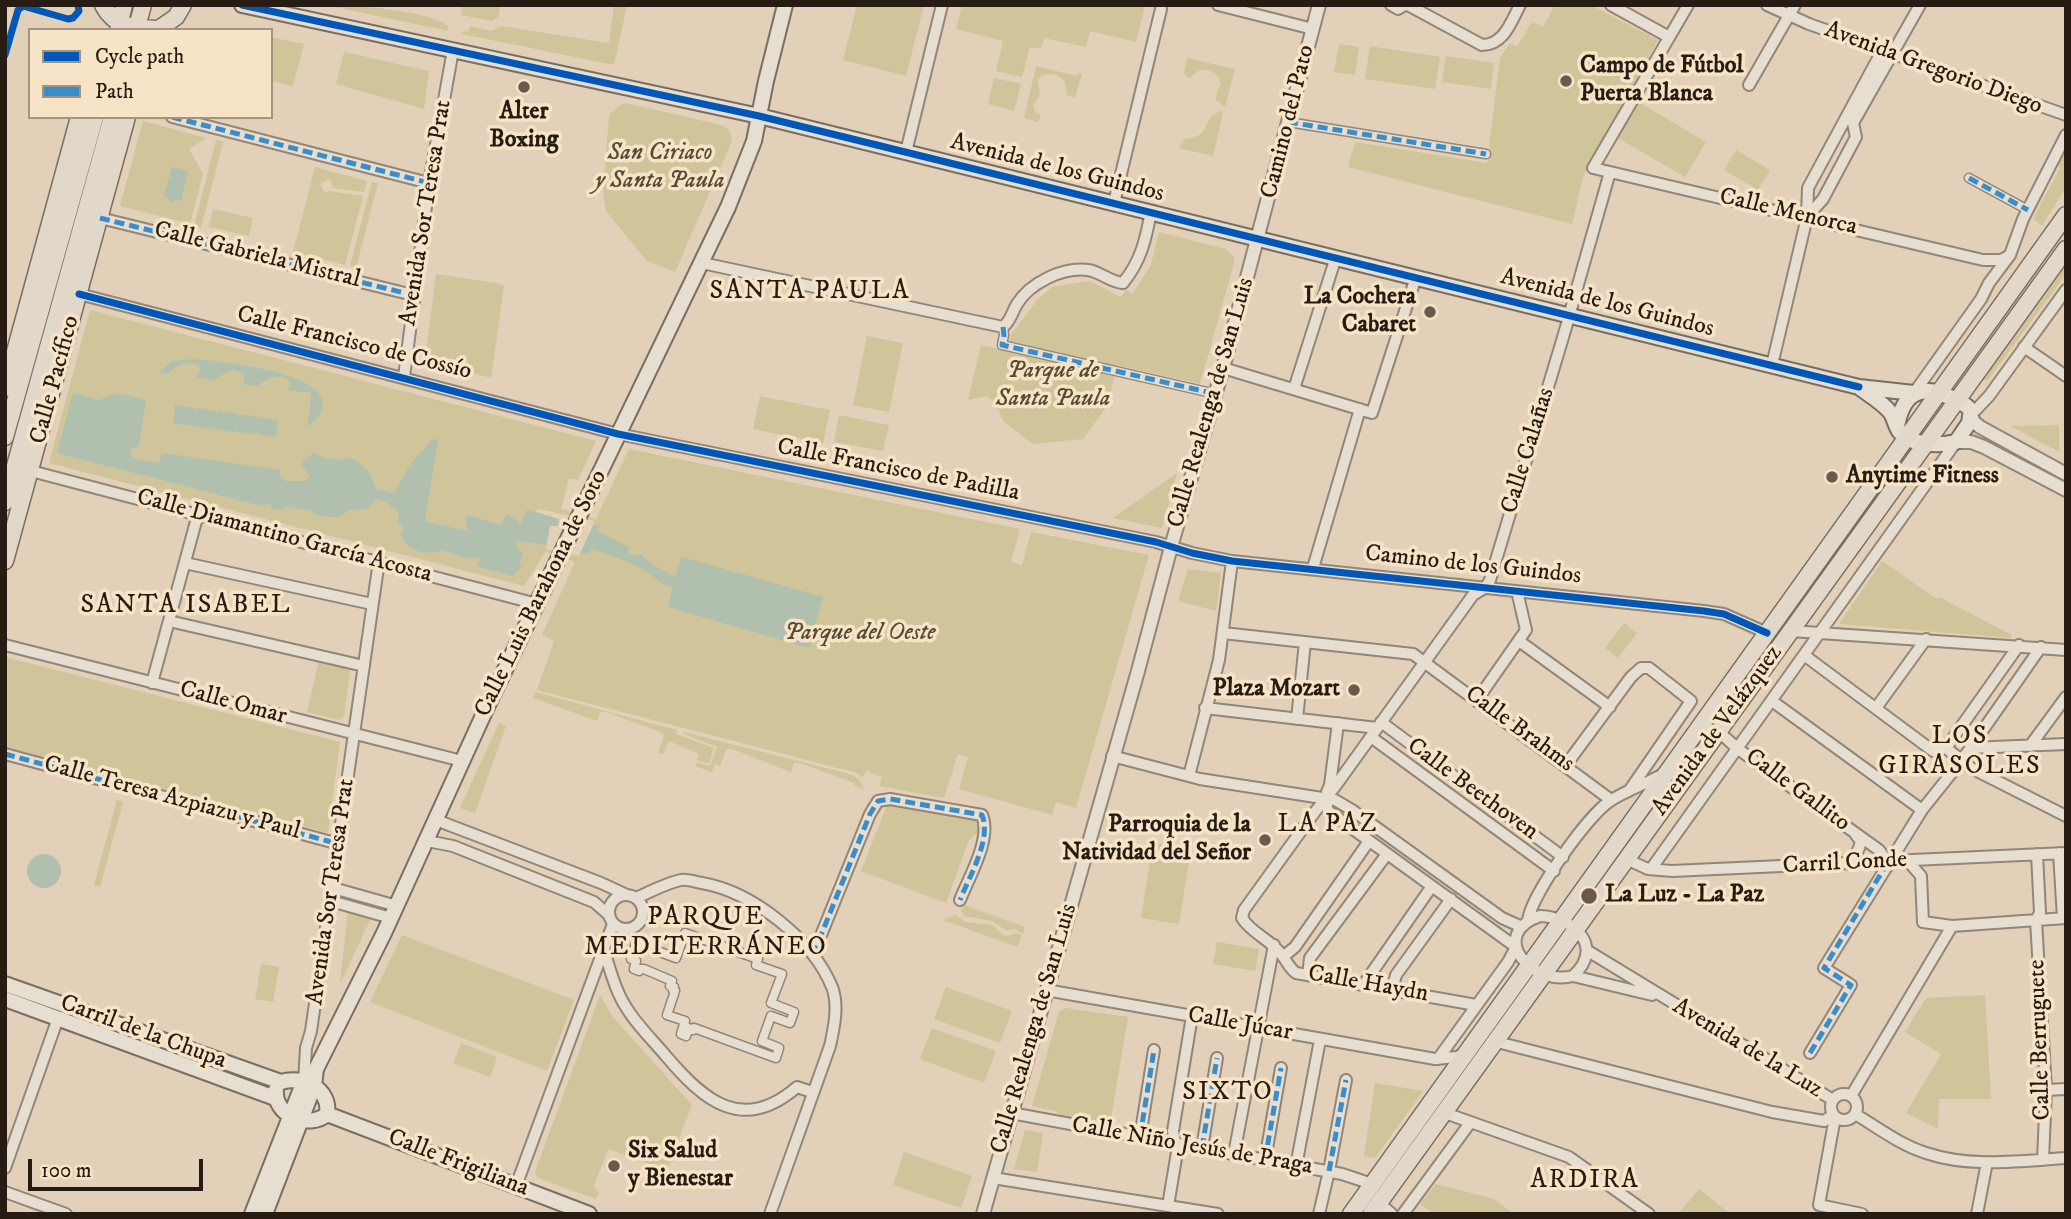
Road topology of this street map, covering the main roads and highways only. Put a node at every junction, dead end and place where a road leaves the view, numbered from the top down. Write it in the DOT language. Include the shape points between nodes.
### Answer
graph roads {
  1 [pos="124,5"];
  2 [pos="143,5"];
  3 [pos="191,5"];
  4 [pos="242,5"];
  5 [pos="785,5"];
  6 [pos="180,11"];
  7 [pos="110,21"];
  8 [pos="133,28"];
  9 [pos="136,28"];
  10 [pos="158,28"];
  11 [pos="759,116"];
  12 [pos="78,119"];
  13 [pos="93,119"];
  14 [pos="111,119"];
  15 [pos="126,119"];
  16 [pos="2066,215"];
  17 [pos="2066,249"];
  18 [pos="1858,387"];
  19 [pos="5,388"];
  20 [pos="1939,392"];
  21 [pos="1914,393"];
  22 [pos="1956,400"];
  23 [pos="1902,432"];
  24 [pos="5,437"];
  25 [pos="1926,443"];
  26 [pos="5,502"];
  27 [pos="5,561"];
  28 [pos="1568,925"];
  29 [pos="1536,971"];
  30 [pos="5,984"];
  31 [pos="5,999"];
  32 [pos="281,1083"];
  33 [pos="309,1084"];
  34 [pos="275,1098"];
  35 [pos="327,1114"];
  36 [pos="294,1117"];
  37 [pos="1375,1209"];
  38 [pos="252,1214"];
  39 [pos="265,1214"];
  40 [pos="589,1214"];
  41 [pos="1351,1214"];
  1 -- 7 [label="main road"];
  2 -- 9 [label="main road"];
  3 -- 6 [label="main road"];
  4 -- 11 [label="main road, Avenida de los Guindos"];
  5 -- 11 [label="main road, Calle Luis Barahona de Soto"];
  6 -- 10 [label="main road"];
  7 -- 8 [label="main road"];
  11 -- 18 [label="main road, Avenida de los Guindos"];
  11 -- 33 [label="main road, Calle Luis Barahona de Soto" via="754,141 702,263"];
  12 -- 19 [label="main road, Calle Pacífico"];
  13 -- 24 [label="main road, Calle Pacífico"];
  14 -- 26 [label="main road, Calle Pacífico"];
  15 -- 27 [label="main road, Calle Pacífico"];
  16 -- 20 [label="main road, Avenida de Velázquez"];
  17 -- 22 [label="main road, Avenida de Velázquez"];
  18 -- 21 [label="main road, Avenida de los Guindos"];
  18 -- 23 [label="main road, Avenida de los Guindos" via="1891,413"];
  20 -- 21 [label="main road, Avenida de los Guindos"];
  20 -- 22 [label="main road"];
  20 -- 23 [label="main road, Avenida de Velázquez"];
  21 -- 23 [label="main road" via="1903,406"];
  22 -- 25 [label="main road, Avenida de Velázquez"];
  22 -- 25 [label="main road" via="1968,407 1971,415 1956,442"];
  23 -- 25 [label="main road"];
  23 -- 28 [label="main road, Avenida de Velázquez"];
  25 -- 28 [label="main road, Avenida de Velázquez" via="1626,859"];
  28 -- 29 [label="main road, Avenida de Velázquez"];
  29 -- 37 [label="main road, Avenida de Velázquez" via="1497,1042"];
  29 -- 41 [label="main road, Avenida de Velázquez" via="1468,1051"];
  30 -- 32 [label="main road, Carril de la Chupa"];
  31 -- 34 [label="main road, Carril de la Chupa"];
  32 -- 33 [label="main road"];
  32 -- 34 [label="main road"];
  33 -- 35 [label="main road" via="326,1099"];
  33 -- 36 [label="main road, Avenida Sor Teresa Prat"];
  34 -- 36 [label="main road" via="281,1109"];
  35 -- 36 [label="main road" via="315,1121"];
  35 -- 40 [label="main road, Calle Frigiliana"];
  36 -- 38 [label="main road, Avenida Sor Teresa Prat"];
  36 -- 39 [label="main road, Avenida Sor Teresa Prat"];
}
